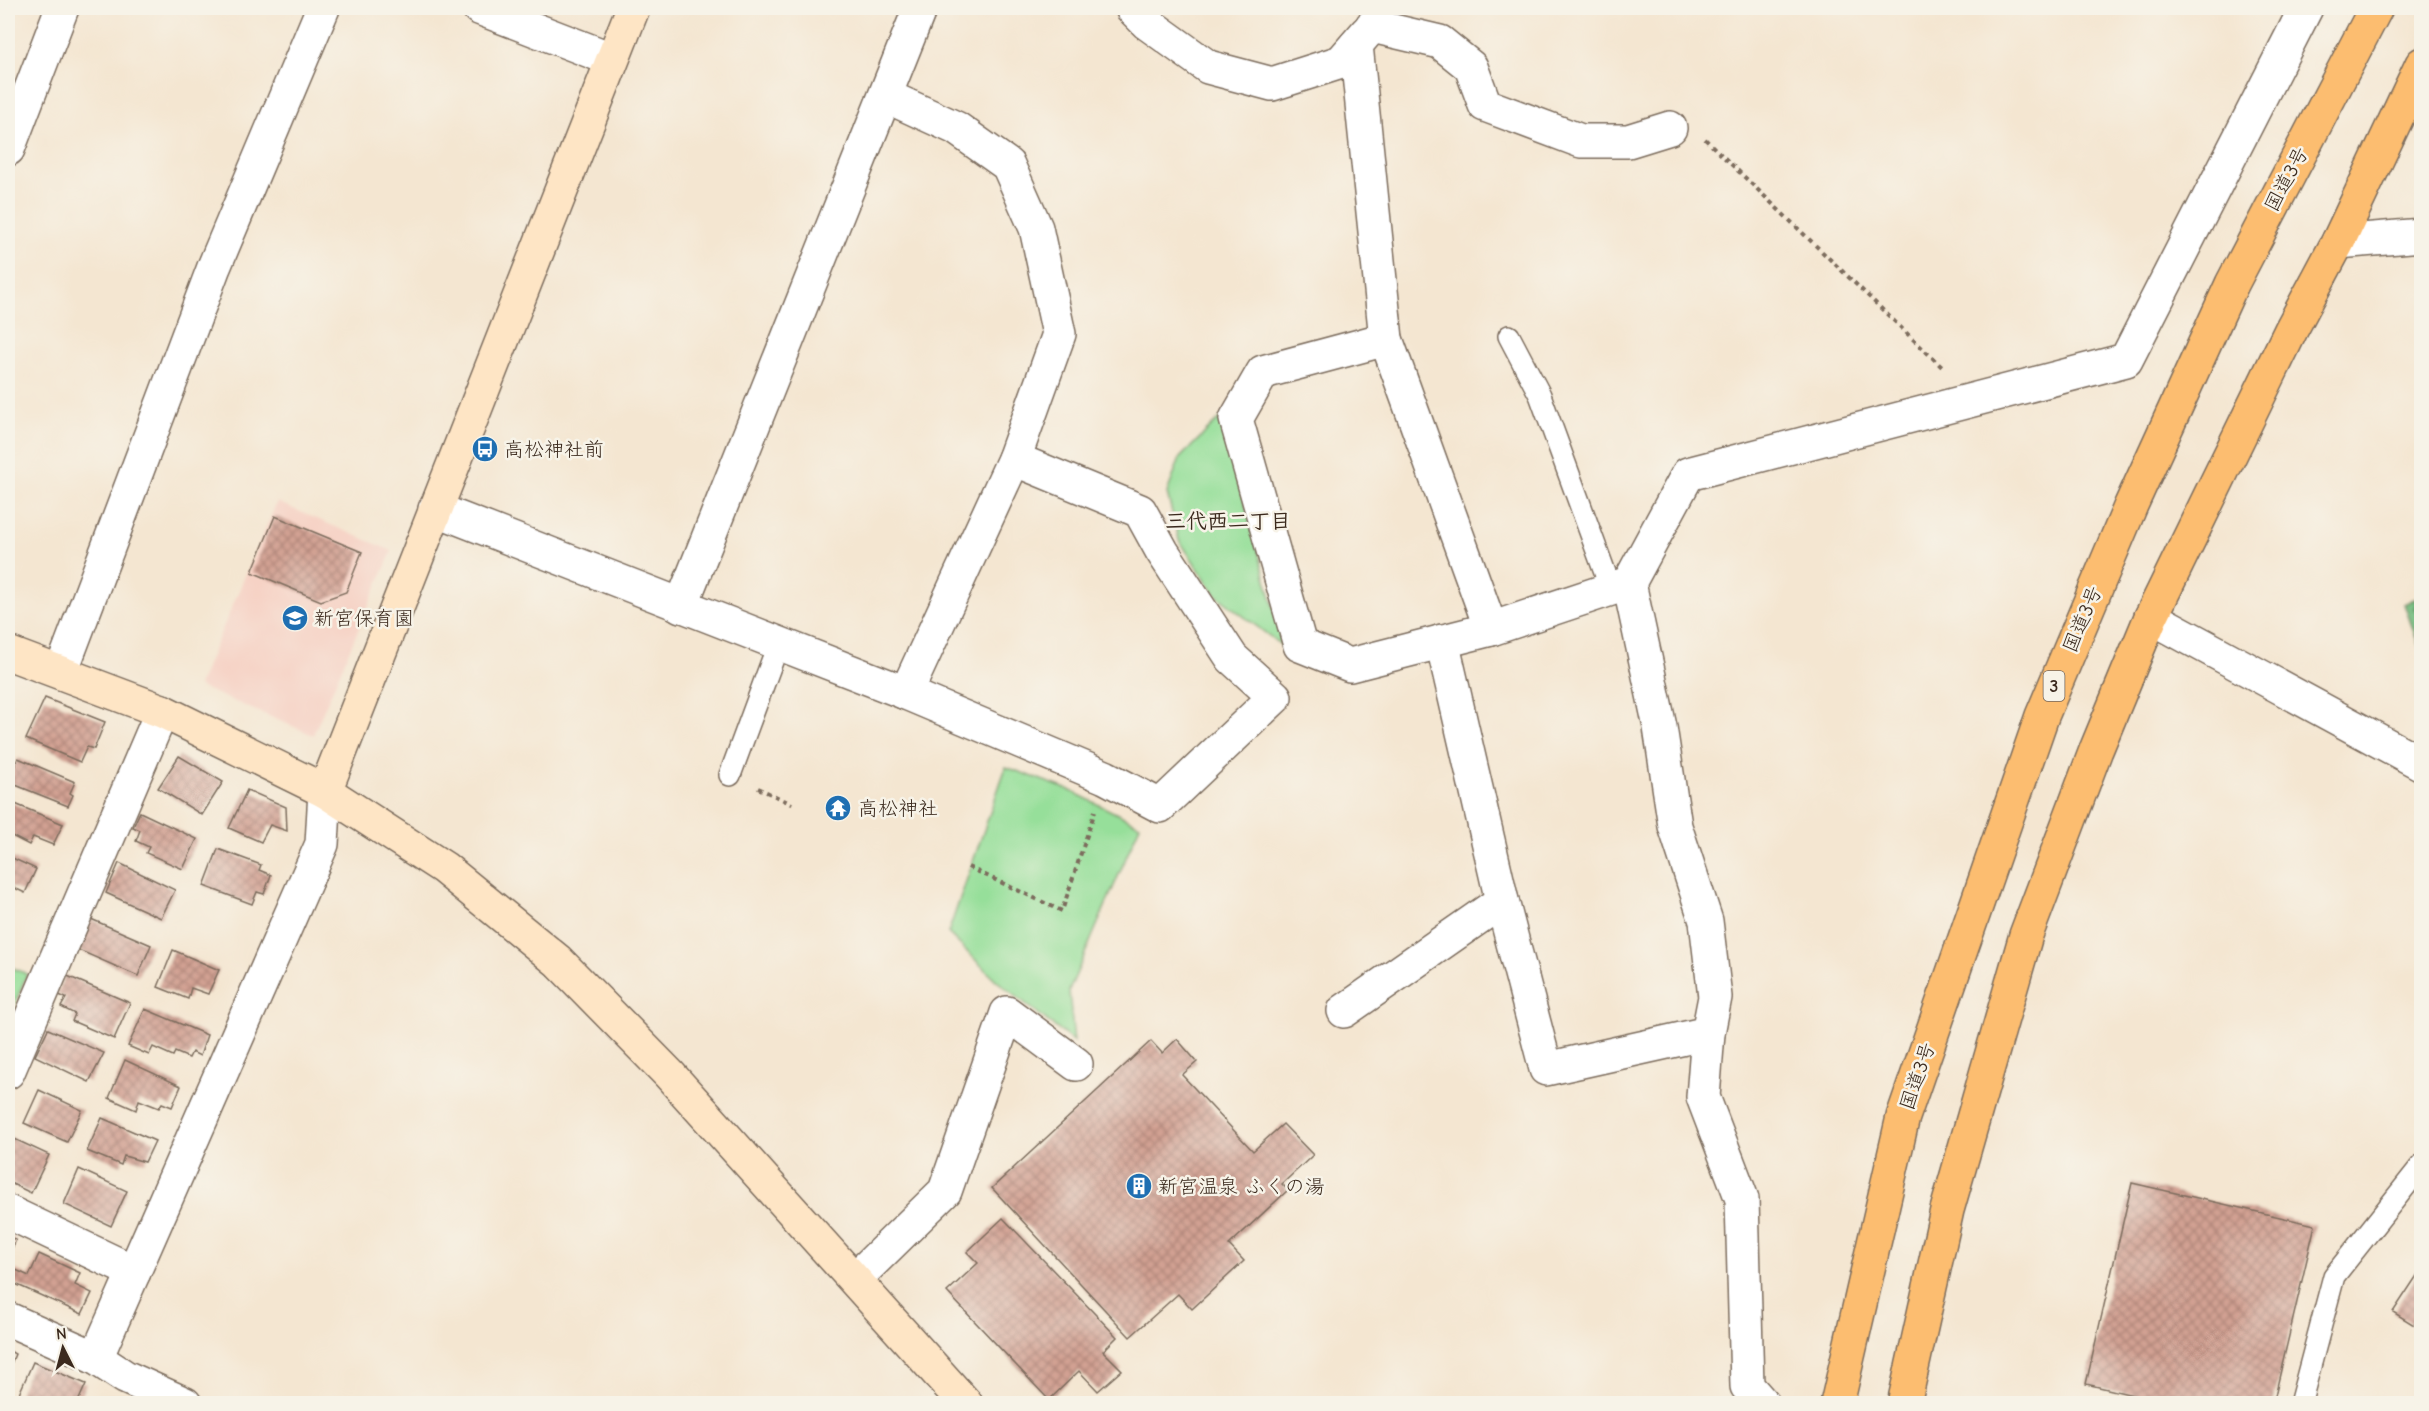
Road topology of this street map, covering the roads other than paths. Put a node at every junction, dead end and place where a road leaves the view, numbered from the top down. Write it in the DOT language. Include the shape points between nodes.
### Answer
graph roads {
  1 [pos="62,8"];
  2 [pos="323,8"];
  3 [pos="479,8"];
  4 [pos="633,8"];
  5 [pos="920,8"];
  6 [pos="1132,8"];
  7 [pos="2306,8"];
  8 [pos="2376,8"];
  9 [pos="1370,26"];
  10 [pos="611,59"];
  11 [pos="2421,64"];
  12 [pos="885,96"];
  13 [pos="1670,128"];
  14 [pos="8,149"];
  15 [pos="2421,235"];
  16 [pos="2338,242"];
  17 [pos="1509,336"];
  18 [pos="1386,339"];
  19 [pos="1014,459"];
  20 [pos="435,509"];
  21 [pos="1620,586"];
  22 [pos="681,606"];
  23 [pos="2151,617"];
  24 [pos="1491,629"];
  25 [pos="1442,641"];
  26 [pos="778,645"];
  27 [pos="8,653"];
  28 [pos="62,672"];
  29 [pos="906,693"];
  30 [pos="162,711"];
  31 [pos="2421,764"];
  32 [pos="730,775"];
  33 [pos="325,791"];
  34 [pos="1502,901"];
  35 [pos="1344,1011"];
  36 [pos="1708,1033"];
  37 [pos="1076,1064"];
  38 [pos="8,1072"];
  39 [pos="2421,1165"];
  40 [pos="8,1212"];
  41 [pos="134,1272"];
  42 [pos="855,1279"];
  43 [pos="8,1319"];
  44 [pos="96,1358"];
  45 [pos="119,1390"];
  46 [pos="185,1404"];
  47 [pos="966,1404"];
  48 [pos="1763,1404"];
  49 [pos="1837,1404"];
  50 [pos="1904,1404"];
  51 [pos="2300,1404"];
  1 -- 14 [label="street"];
  2 -- 28 [label="street" via="214,267"];
  3 -- 10 [label="street"];
  4 -- 10 [label="street"];
  5 -- 12 [label="street"];
  6 -- 9 [label="street" via="1208,67 1272,84 1341,62"];
  7 -- 21 [label="street" via="2126,360 1688,474"];
  8 -- 49 [label="highway, 国道3号 / 3" via="2232,284 2131,506 2042,716 1903,1117"];
  9 -- 13 [label="street" via="1440,42 1471,67 1485,105 1581,141 1628,141"];
  9 -- 18 [label="street"];
  10 -- 20 [label="street"];
  11 -- 16 [label="highway"];
  12 -- 19 [label="street" via="956,128 1008,165 1036,228 1059,334"];
  12 -- 22 [label="street"];
  15 -- 16 [label="street"];
  16 -- 23 [label="highway"];
  17 -- 21 [label="lane" via="1540,395"];
  18 -- 24 [label="street"];
  18 -- 25 [label="street" via="1263,372 1236,419 1300,645 1350,665"];
  19 -- 29 [label="street"];
  19 -- 29 [label="street" via="1140,511 1232,658 1275,697 1160,806 1105,777"];
  20 -- 22 [label="street"];
  20 -- 33 [label="street"];
  21 -- 24 [label="street"];
  21 -- 36 [label="street" via="1660,727 1675,826 1706,921 1715,997"];
  22 -- 26 [label="street"];
  23 -- 31 [label="street"];
  23 -- 50 [label="highway" via="2026,935 1947,1210"];
  24 -- 25 [label="street"];
  25 -- 34 [label="street"];
  26 -- 29 [label="street"];
  26 -- 32 [label="lane"];
  27 -- 28 [label="street"];
  28 -- 30 [label="street"];
  30 -- 33 [label="street"];
  30 -- 38 [label="street"];
  33 -- 41 [label="street" via="322,844"];
  33 -- 42 [label="street" via="444,868 558,961 669,1074"];
  34 -- 35 [label="street"];
  34 -- 36 [label="street" via="1546,1069"];
  36 -- 48 [label="street" via="1703,1097 1742,1199 1747,1386"];
  37 -- 42 [label="street" via="1007,1012 945,1191"];
  39 -- 51 [label="lane" via="2334,1276"];
  40 -- 41 [label="street"];
  41 -- 44 [label="street"];
  42 -- 47 [label="street"];
  43 -- 44 [label="street"];
  44 -- 45 [label="street"];
  45 -- 46 [label="street"];
}
